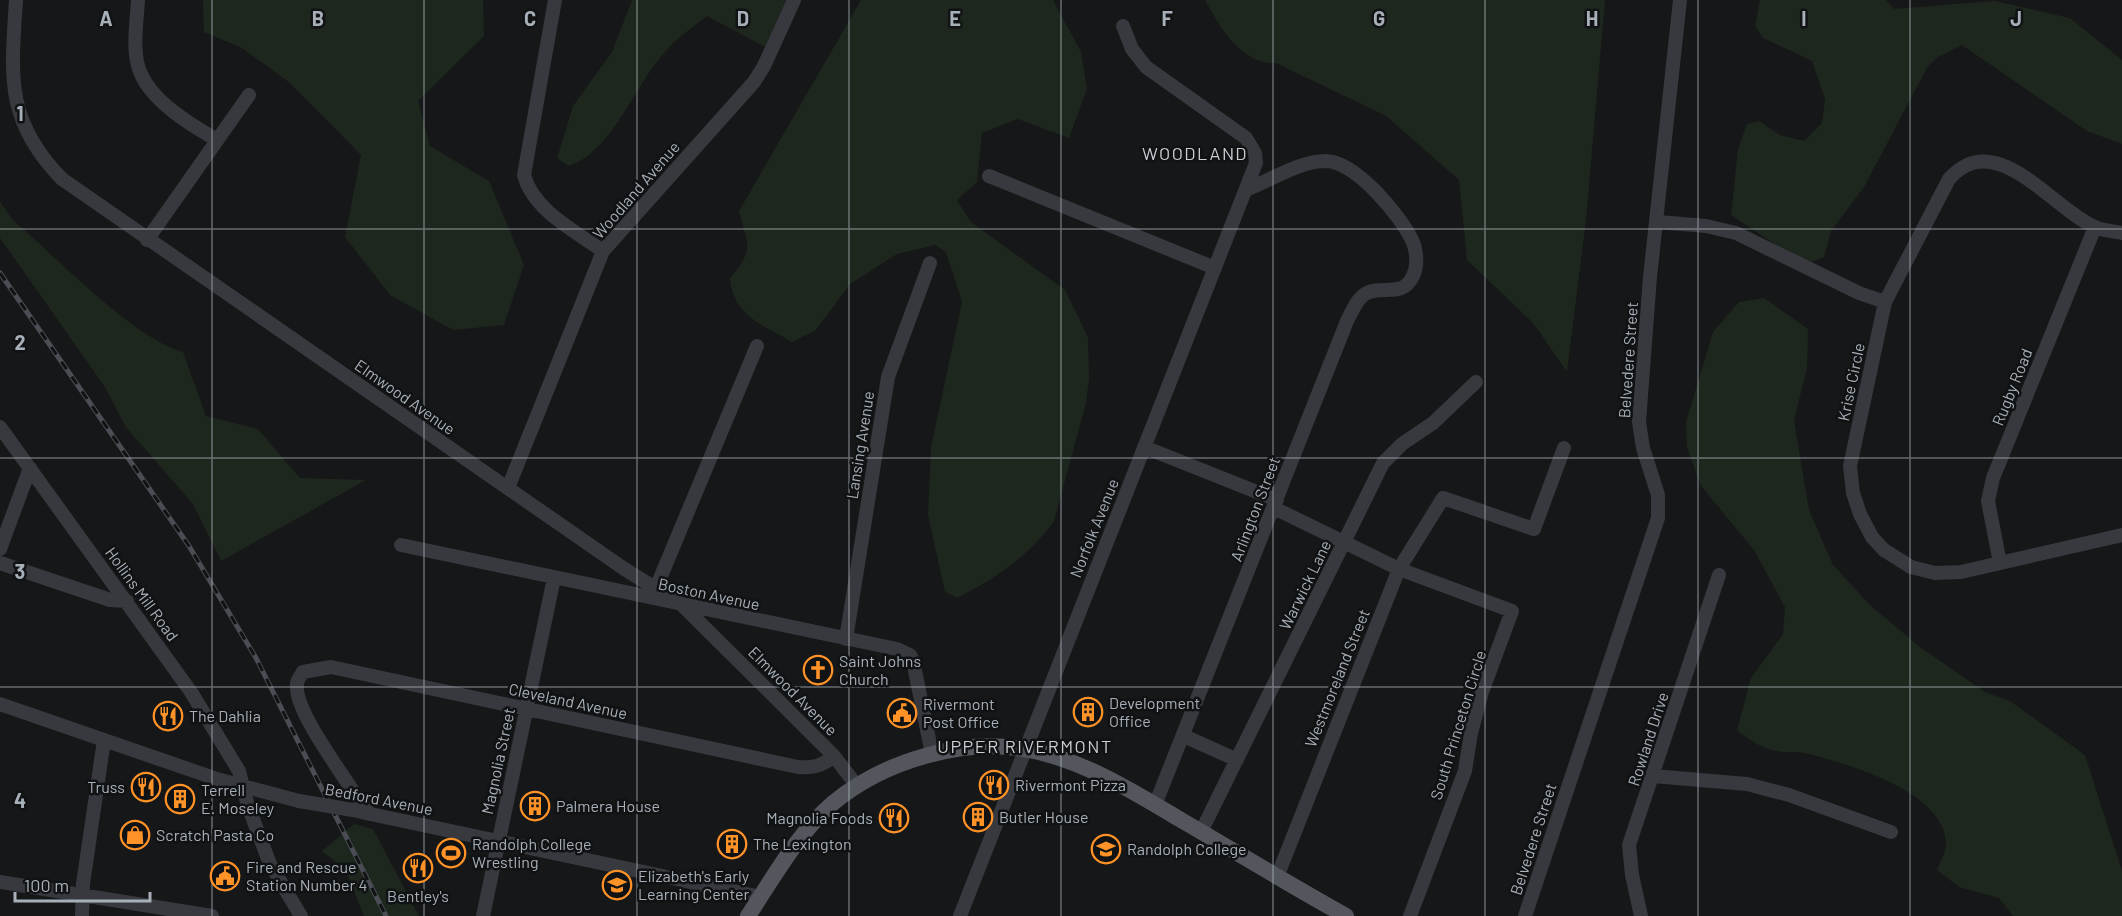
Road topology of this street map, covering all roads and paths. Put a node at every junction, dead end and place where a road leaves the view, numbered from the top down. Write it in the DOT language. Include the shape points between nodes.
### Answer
graph roads {
  1 [pos="16,0"];
  2 [pos="138,0"];
  3 [pos="555,0"];
  4 [pos="794,0"];
  5 [pos="1680,0"];
  6 [pos="1122,26"];
  7 [pos="249,94"];
  8 [pos="217,140"];
  9 [pos="989,176"];
  10 [pos="1248,189"];
  11 [pos="1658,222"];
  12 [pos="2095,227"];
  13 [pos="2122,233"];
  14 [pos="147,240"];
  15 [pos="603,251"];
  16 [pos="930,263"];
  17 [pos="1215,268"];
  18 [pos="1885,302"];
  19 [pos="757,346"];
  20 [pos="1476,382"];
  21 [pos="0,427"];
  22 [pos="1144,447"];
  23 [pos="1564,448"];
  24 [pos="30,468"];
  25 [pos="508,488"];
  26 [pos="1275,504"];
  27 [pos="2122,535"];
  28 [pos="1345,543"];
  29 [pos="401,545"];
  30 [pos="0,549"];
  31 [pos="0,563"];
  32 [pos="2000,563"];
  33 [pos="1399,569"];
  34 [pos="1719,574"];
  35 [pos="554,578"];
  36 [pos="656,588"];
  37 [pos="127,601"];
  38 [pos="682,605"];
  39 [pos="846,639"];
  40 [pos="0,704"];
  41 [pos="526,709"];
  42 [pos="1184,736"];
  43 [pos="104,740"];
  44 [pos="1027,749"];
  45 [pos="932,754"];
  46 [pos="834,756"];
  47 [pos="1237,760"];
  48 [pos="1653,776"];
  49 [pos="857,786"];
  50 [pos="244,787"];
  51 [pos="1155,805"];
  52 [pos="364,812"];
  53 [pos="1201,832"];
  54 [pos="1891,832"];
  55 [pos="497,840"];
  56 [pos="1276,877"];
  57 [pos="0,882"];
  58 [pos="84,896"];
  59 [pos="760,897"];
  60 [pos="82,916"];
  61 [pos="212,916"];
  62 [pos="301,916"];
  63 [pos="483,916"];
  64 [pos="748,916"];
  65 [pos="960,916"];
  66 [pos="1346,916"];
  67 [pos="1410,916"];
  68 [pos="1525,916"];
  69 [pos="1641,916"];
  1 -- 14 [label="street, Elmwood Avenue" via="12,55 15,94 24,129 40,157 62,179"];
  2 -- 8 [label="street" via="136,48 140,73 152,91"];
  3 -- 15 [label="street" via="524,175 535,201"];
  4 -- 15 [label="street, Woodland Avenue" via="754,82"];
  5 -- 11 [label="street, Belvedere Street"];
  6 -- 10 [label="street, Norfolk Avenue" via="1146,67 1246,138 1256,163"];
  7 -- 8 [label="street"];
  8 -- 14 [label="street"];
  9 -- 17 [label="street"];
  10 -- 17 [label="street, Norfolk Avenue"];
  10 -- 26 [label="street, Arlington Street" via="1326,161 1355,172 1404,228 1417,261 1409,283 1402,289 1365,294 1355,304"];
  11 -- 18 [label="street" via="1736,233"];
  11 -- 68 [label="street, Belvedere Street" via="1639,422 1658,495 1658,518"];
  12 -- 13 [label="street, Krise Circle"];
  12 -- 18 [label="street, Krise Circle" via="2005,166 1981,160 1967,164 1949,179"];
  12 -- 32 [label="street, Rugby Road" via="1993,478 1988,501"];
  14 -- 25 [label="street, Elmwood Avenue"];
  15 -- 25 [label="street, Woodland Avenue"];
  16 -- 39 [label="street, Lansing Avenue" via="888,377"];
  17 -- 22 [label="street, Norfolk Avenue"];
  18 -- 32 [label="street, Krise Circle" via="1850,466 1860,514 1884,550 1911,567 1935,573 1961,572"];
  19 -- 36 [label="street"];
  20 -- 28 [label="street, Warwick Lane" via="1383,463"];
  21 -- 24 [label="street, Hollins Mill Road"];
  22 -- 26 [label="street"];
  22 -- 44 [label="street, Norfolk Avenue"];
  23 -- 33 [label="street, Westmoreland Street" via="1534,529 1443,498"];
  24 -- 30 [label="street"];
  24 -- 37 [label="street, Hollins Mill Road"];
  25 -- 36 [label="street, Elmwood Avenue"];
  26 -- 28 [label="street"];
  26 -- 42 [label="street, Arlington Street"];
  27 -- 32 [label="street, Krise Circle"];
  28 -- 33 [label="street"];
  28 -- 47 [label="street, Warwick Lane"];
  29 -- 35 [label="street, Boston Avenue"];
  31 -- 37 [label="street" via="110,600"];
  33 -- 56 [label="street, Westmoreland Street"];
  33 -- 67 [label="street, South Princeton Circle" via="1512,611 1482,692 1465,771"];
  34 -- 48 [label="street, Rowland Drive"];
  35 -- 38 [label="street, Boston Avenue"];
  35 -- 41 [label="street, Magnolia Street"];
  36 -- 38 [label="street, Elmwood Avenue"];
  37 -- 50 [label="street, Hollins Mill Road" via="191,692 239,771"];
  38 -- 39 [label="street, Boston Avenue"];
  38 -- 46 [label="street, Elmwood Avenue"];
  39 -- 45 [label="street, Boston Avenue" via="910,655"];
  40 -- 43 [label="street, Bedford Avenue"];
  41 -- 46 [label="street, Cleveland Avenue" via="798,766 812,768"];
  41 -- 52 [label="street, Cleveland Avenue" via="331,668 303,672 297,680 297,692 307,716"];
  41 -- 55 [label="street, Magnolia Street"];
  42 -- 47 [label="street"];
  42 -- 51 [label="street, Arlington Street"];
  43 -- 50 [label="street, Bedford Avenue"];
  43 -- 58 [label="street"];
  44 -- 45 [label="main road" via="984,748"];
  44 -- 51 [label="main road" via="1073,762"];
  44 -- 65 [label="street, Norfolk Avenue"];
  45 -- 49 [label="main road" via="895,766"];
  46 -- 49 [label="street, Elmwood Avenue"];
  47 -- 53 [label="street, Warwick Lane"];
  48 -- 54 [label="street" via="1747,784"];
  48 -- 69 [label="street, Rowland Drive" via="1629,845"];
  49 -- 59 [label="main road" via="822,814 801,838"];
  50 -- 52 [label="street, Bedford Avenue, bridge"];
  50 -- 62 [label="street, Hollins Mill Road" via="270,864"];
  51 -- 53 [label="main road"];
  52 -- 55 [label="street, Bedford Avenue"];
  53 -- 56 [label="main road"];
  55 -- 59 [label="street, Bedford Avenue"];
  55 -- 63 [label="street, Magnolia Street"];
  56 -- 66 [label="main road"];
  57 -- 58 [label="street"];
  58 -- 60 [label="street"];
  58 -- 61 [label="street"];
  59 -- 64 [label="main road"];
}
